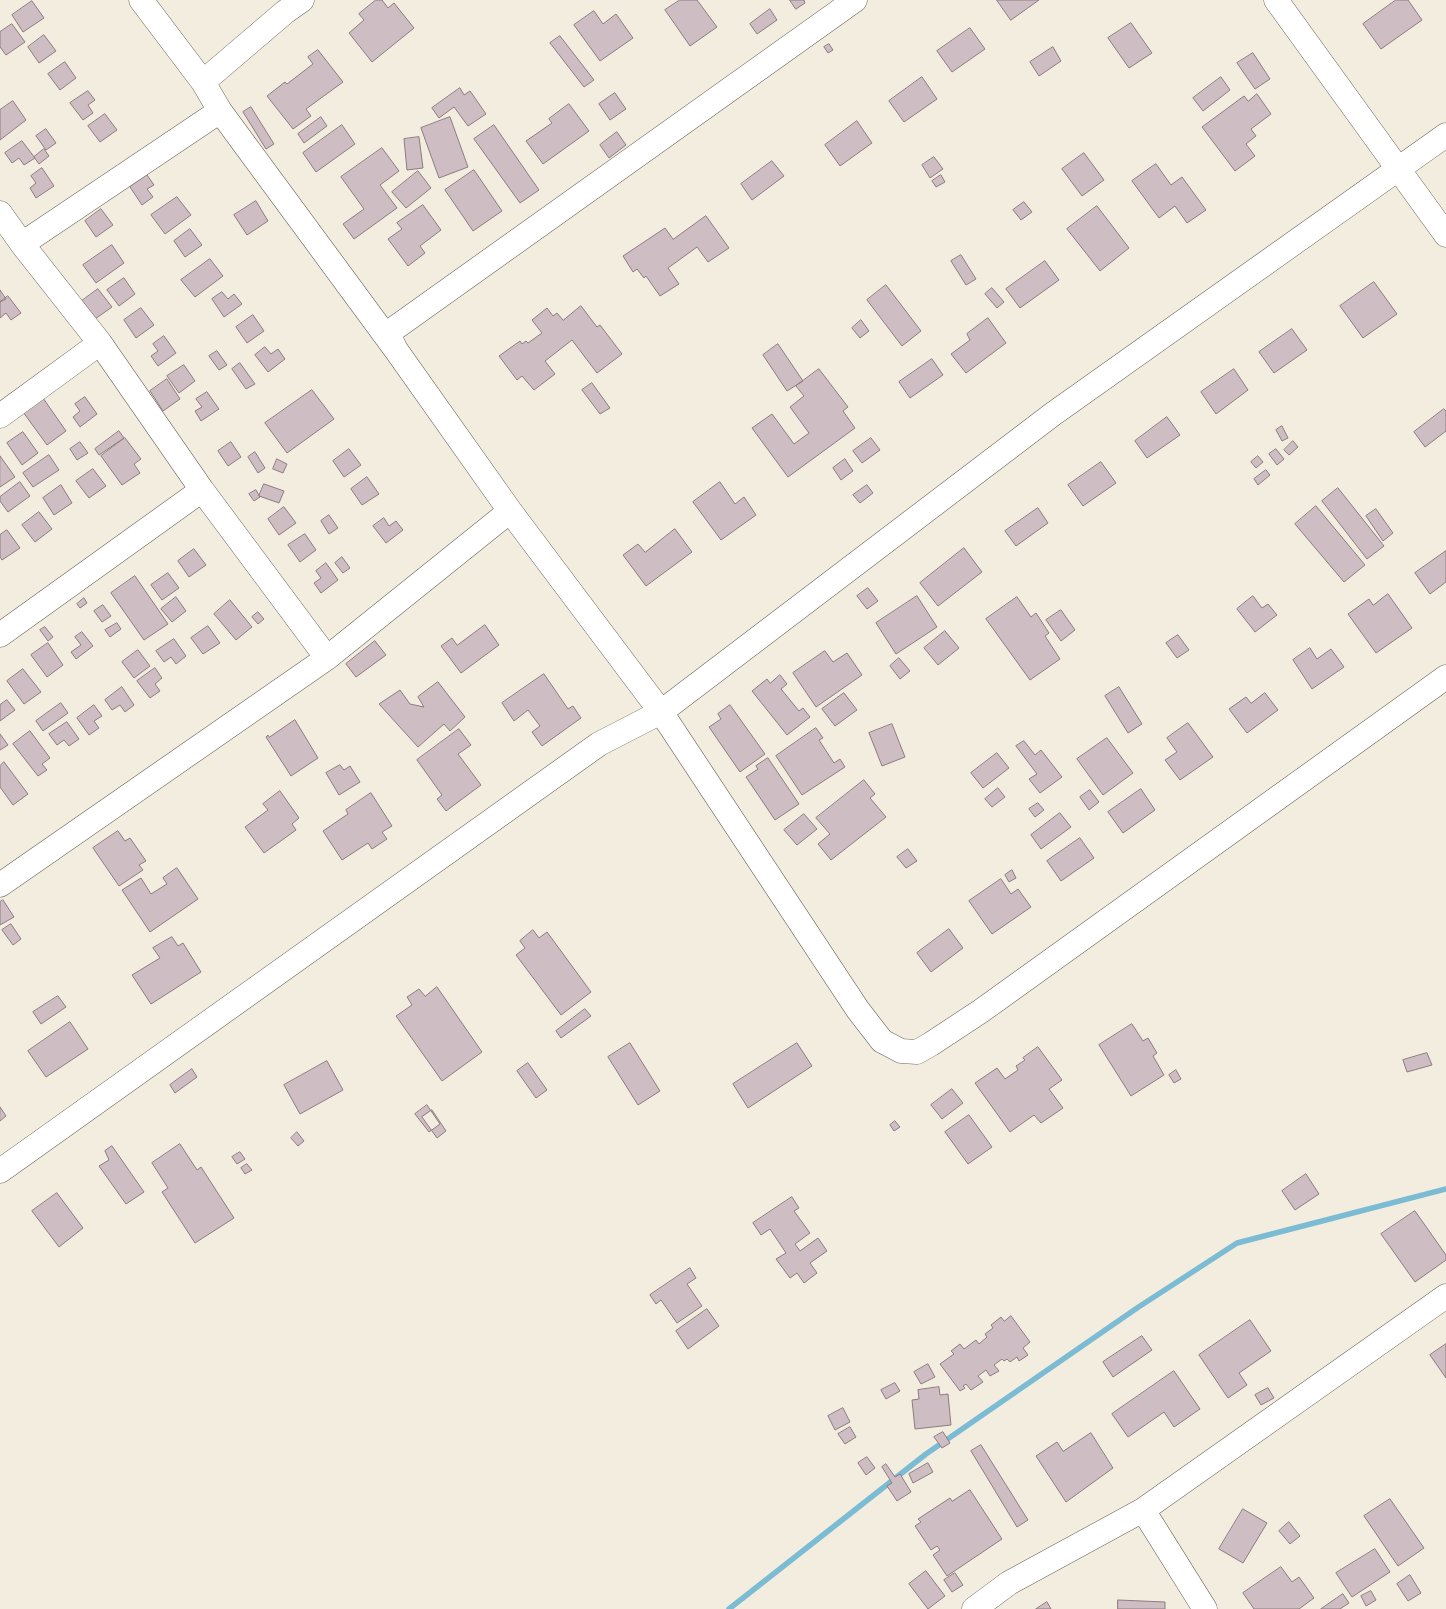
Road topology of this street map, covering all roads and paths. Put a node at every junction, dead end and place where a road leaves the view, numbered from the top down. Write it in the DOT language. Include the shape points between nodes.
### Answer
graph roads {
  1 [pos="142,0"];
  2 [pos="302,0"];
  3 [pos="855,0"];
  4 [pos="1276,0"];
  5 [pos="203,82"];
  6 [pos="220,111"];
  7 [pos="1446,135"];
  8 [pos="1399,170"];
  9 [pos="0,214"];
  10 [pos="1446,235"];
  11 [pos="22,244"];
  12 [pos="100,343"];
  13 [pos="396,350"];
  14 [pos="0,416"];
  15 [pos="202,490"];
  16 [pos="510,510"];
  17 [pos="0,635"];
  18 [pos="327,658"];
  19 [pos="1446,677"];
  20 [pos="661,712"];
  21 [pos="3,877"];
  22 [pos="0,1171"];
  23 [pos="1446,1296"];
  24 [pos="1143,1510"];
  25 [pos="974,1609"];
  26 [pos="1205,1609"];
  1 -- 5 [label="street"];
  2 -- 5 [label="street"];
  3 -- 13 [label="street" via="388,334"];
  4 -- 8 [label="street"];
  5 -- 6 [label="street"];
  6 -- 11 [label="street"];
  6 -- 13 [label="street"];
  7 -- 8 [label="street"];
  8 -- 10 [label="street"];
  8 -- 20 [label="street" via="1053,414"];
  9 -- 11 [label="street"];
  11 -- 12 [label="street"];
  12 -- 14 [label="street"];
  12 -- 15 [label="street"];
  13 -- 16 [label="street"];
  15 -- 17 [label="street"];
  15 -- 18 [label="street"];
  16 -- 18 [label="street"];
  16 -- 20 [label="street"];
  18 -- 21 [label="street"];
  19 -- 20 [label="street" via="1050,963 916,1052 901,1051 882,1041 858,1010"];
  20 -- 22 [label="street" via="599,744"];
  23 -- 24 [label="street"];
  24 -- 25 [label="street" via="1008,1583"];
  24 -- 26 [label="street"];
}
